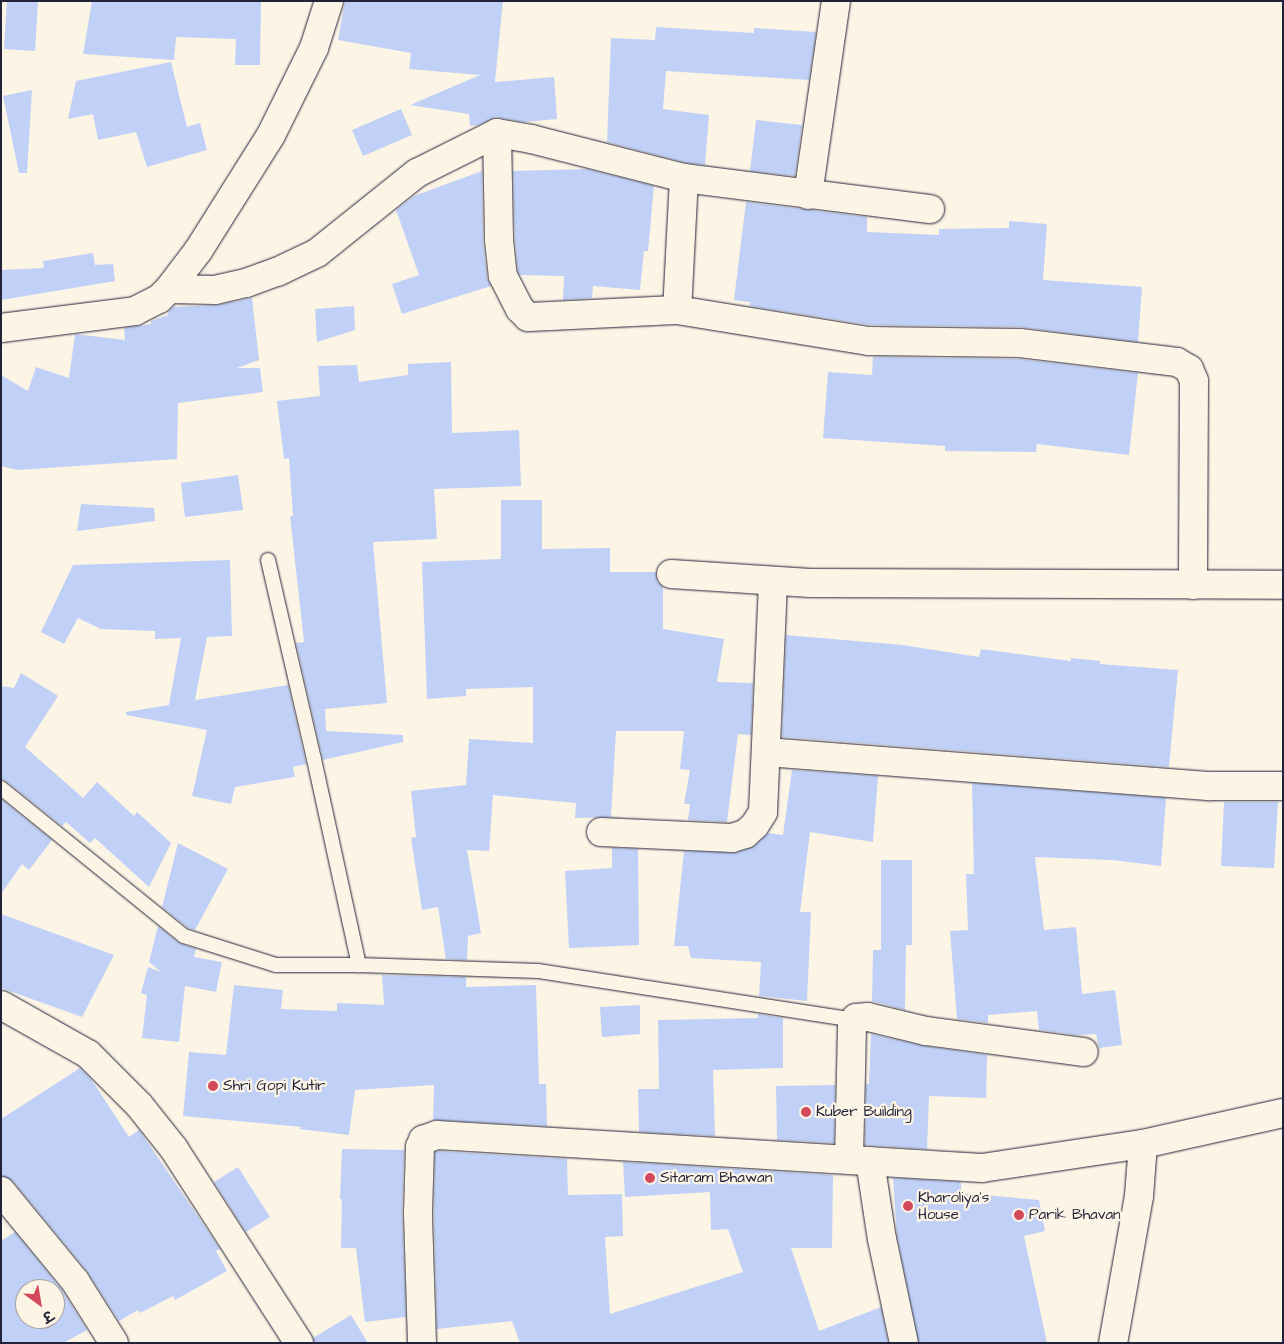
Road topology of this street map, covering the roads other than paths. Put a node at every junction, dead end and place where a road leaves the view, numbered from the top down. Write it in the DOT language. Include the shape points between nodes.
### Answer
graph roads {
  1 [pos="330,1"];
  2 [pos="836,1"];
  3 [pos="498,133"];
  4 [pos="684,178"];
  5 [pos="808,195"];
  6 [pos="930,208"];
  7 [pos="169,289"];
  8 [pos="677,310"];
  9 [pos="1,328"];
  10 [pos="268,560"];
  11 [pos="671,574"];
  12 [pos="773,581"];
  13 [pos="1193,585"];
  14 [pos="1283,585"];
  15 [pos="766,752"];
  16 [pos="1283,786"];
  17 [pos="1,788"];
  18 [pos="601,832"];
  19 [pos="358,965"];
  20 [pos="1,1005"];
  21 [pos="854,1020"];
  22 [pos="1084,1052"];
  23 [pos="1283,1113"];
  24 [pos="1143,1144"];
  25 [pos="860,1160"];
  26 [pos="1,1191"];
  27 [pos="114,1343"];
  28 [pos="299,1343"];
  29 [pos="422,1343"];
  30 [pos="904,1343"];
  31 [pos="1113,1343"];
  1 -- 7 [label="street" via="314,48 271,135 198,250"];
  2 -- 5 [label="street"];
  3 -- 4 [label="street"];
  3 -- 7 [label="street" via="417,173 317,253 277,272 215,290"];
  3 -- 8 [label="street" via="499,240 503,276 520,309 528,317"];
  4 -- 5 [label="street"];
  4 -- 8 [label="street"];
  5 -- 6 [label="street"];
  7 -- 9 [label="street" via="159,299 135,311"];
  8 -- 13 [label="street" via="869,340 1020,343 1177,362 1188,369 1194,382"];
  10 -- 19 [label="lane"];
  11 -- 12 [label="street"];
  12 -- 13 [label="street"];
  12 -- 15 [label="street"];
  13 -- 14 [label="street"];
  15 -- 16 [label="street" via="1211,786"];
  15 -- 18 [label="street" via="763,812 744,834 732,838"];
  17 -- 19 [label="lane" via="184,936 276,965"];
  19 -- 21 [label="lane" via="538,971"];
  20 -- 28 [label="street" via="88,1054 140,1105 174,1149"];
  21 -- 22 [label="street" via="859,1016 868,1017 926,1031"];
  21 -- 25 [label="street"];
  23 -- 24 [label="street"];
  24 -- 25 [label="street" via="982,1168"];
  24 -- 31 [label="street" via="1140,1196"];
  25 -- 29 [label="street" via="454,1136 427,1138 420,1147 418,1213"];
  25 -- 30 [label="street" via="882,1239"];
  26 -- 27 [label="street" via="75,1281"];
}
